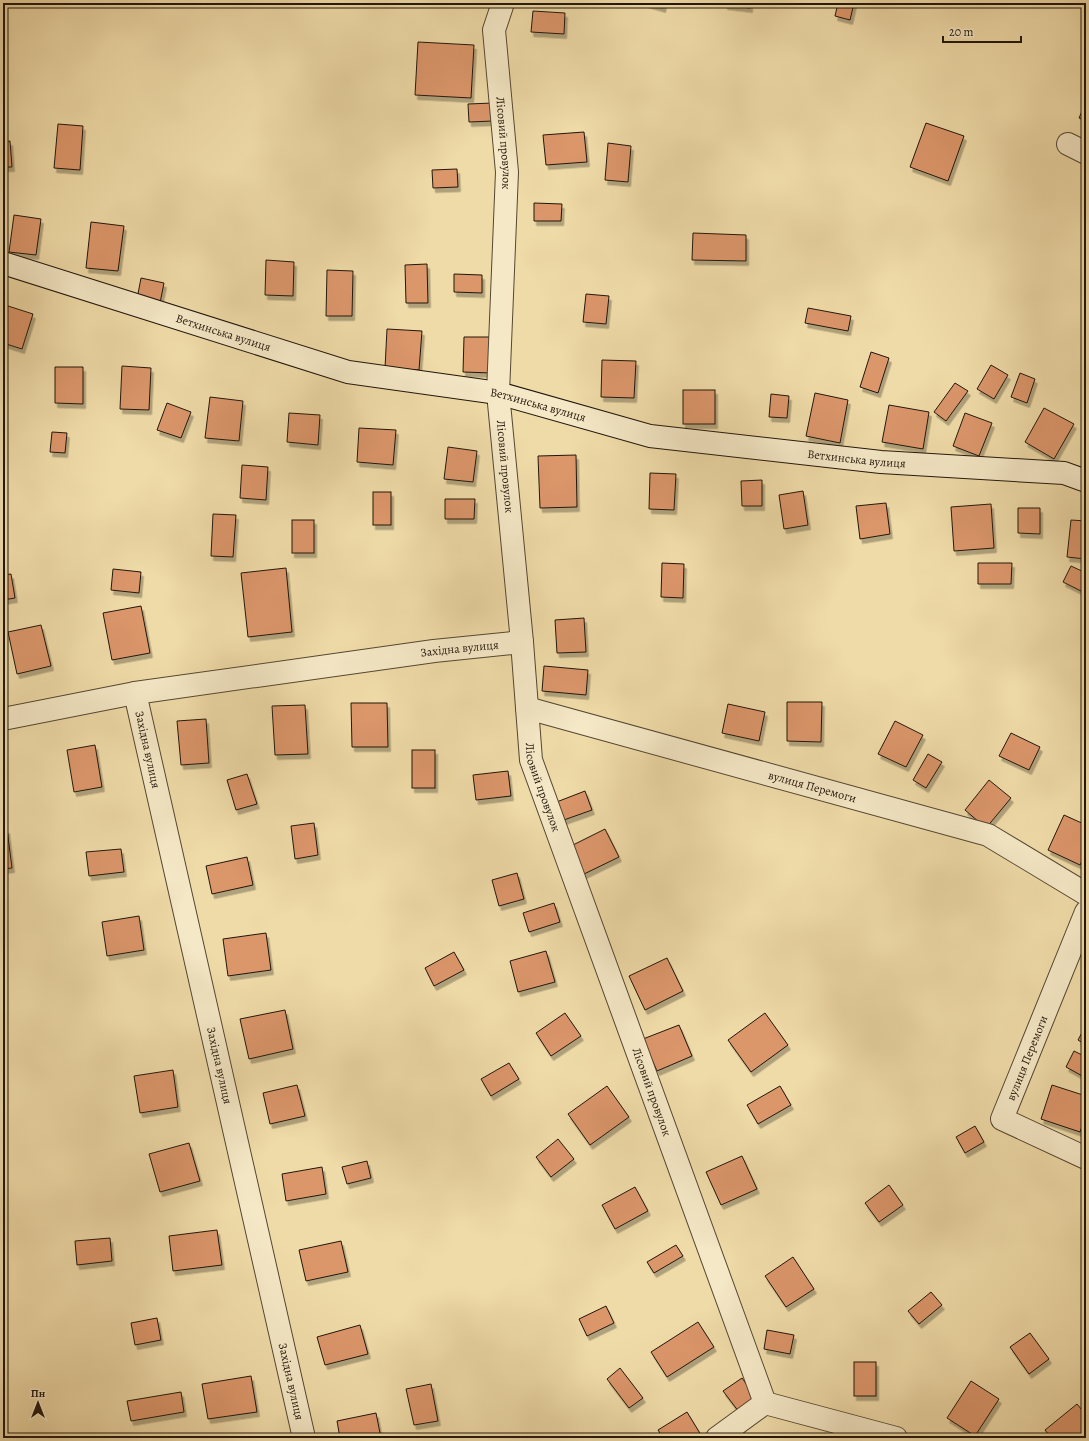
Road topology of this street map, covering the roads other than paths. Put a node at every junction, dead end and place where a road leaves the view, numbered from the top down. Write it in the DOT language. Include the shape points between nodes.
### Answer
graph roads {
  1 [pos="503,3"];
  2 [pos="3,263"];
  3 [pos="498,393"];
  4 [pos="1086,481"];
  5 [pos="522,642"];
  6 [pos="134,693"];
  7 [pos="527,708"];
  8 [pos="3,719"];
  9 [pos="1086,894"];
  10 [pos="1086,912"];
  11 [pos="1086,1158"];
  12 [pos="766,1403"];
  13 [pos="304,1438"];
  14 [pos="718,1438"];
  15 [pos="896,1438"];
  1 -- 3 [label="street, Лісовий провулок" via="494,30 507,172"];
  2 -- 3 [label="street, Ветхинська вулиця" via="348,372"];
  3 -- 4 [label="street, Ветхинська вулиця" via="650,436 881,462 1064,473"];
  3 -- 5 [label="street, Лісовий провулок"];
  5 -- 6 [label="street, Західна вулиця" via="434,651"];
  5 -- 7 [label="street, Лісовий провулок"];
  6 -- 8 [label="street, Західна вулиця"];
  6 -- 13 [label="street, Західна вулиця"];
  7 -- 9 [label="street, вулиця Перемоги" via="988,835"];
  7 -- 12 [label="street, Лісовий провулок" via="531,760"];
  10 -- 11 [label="street, вулиця Перемоги" via="1002,1119"];
  12 -- 14 [label="street"];
  12 -- 15 [label="street"];
}
